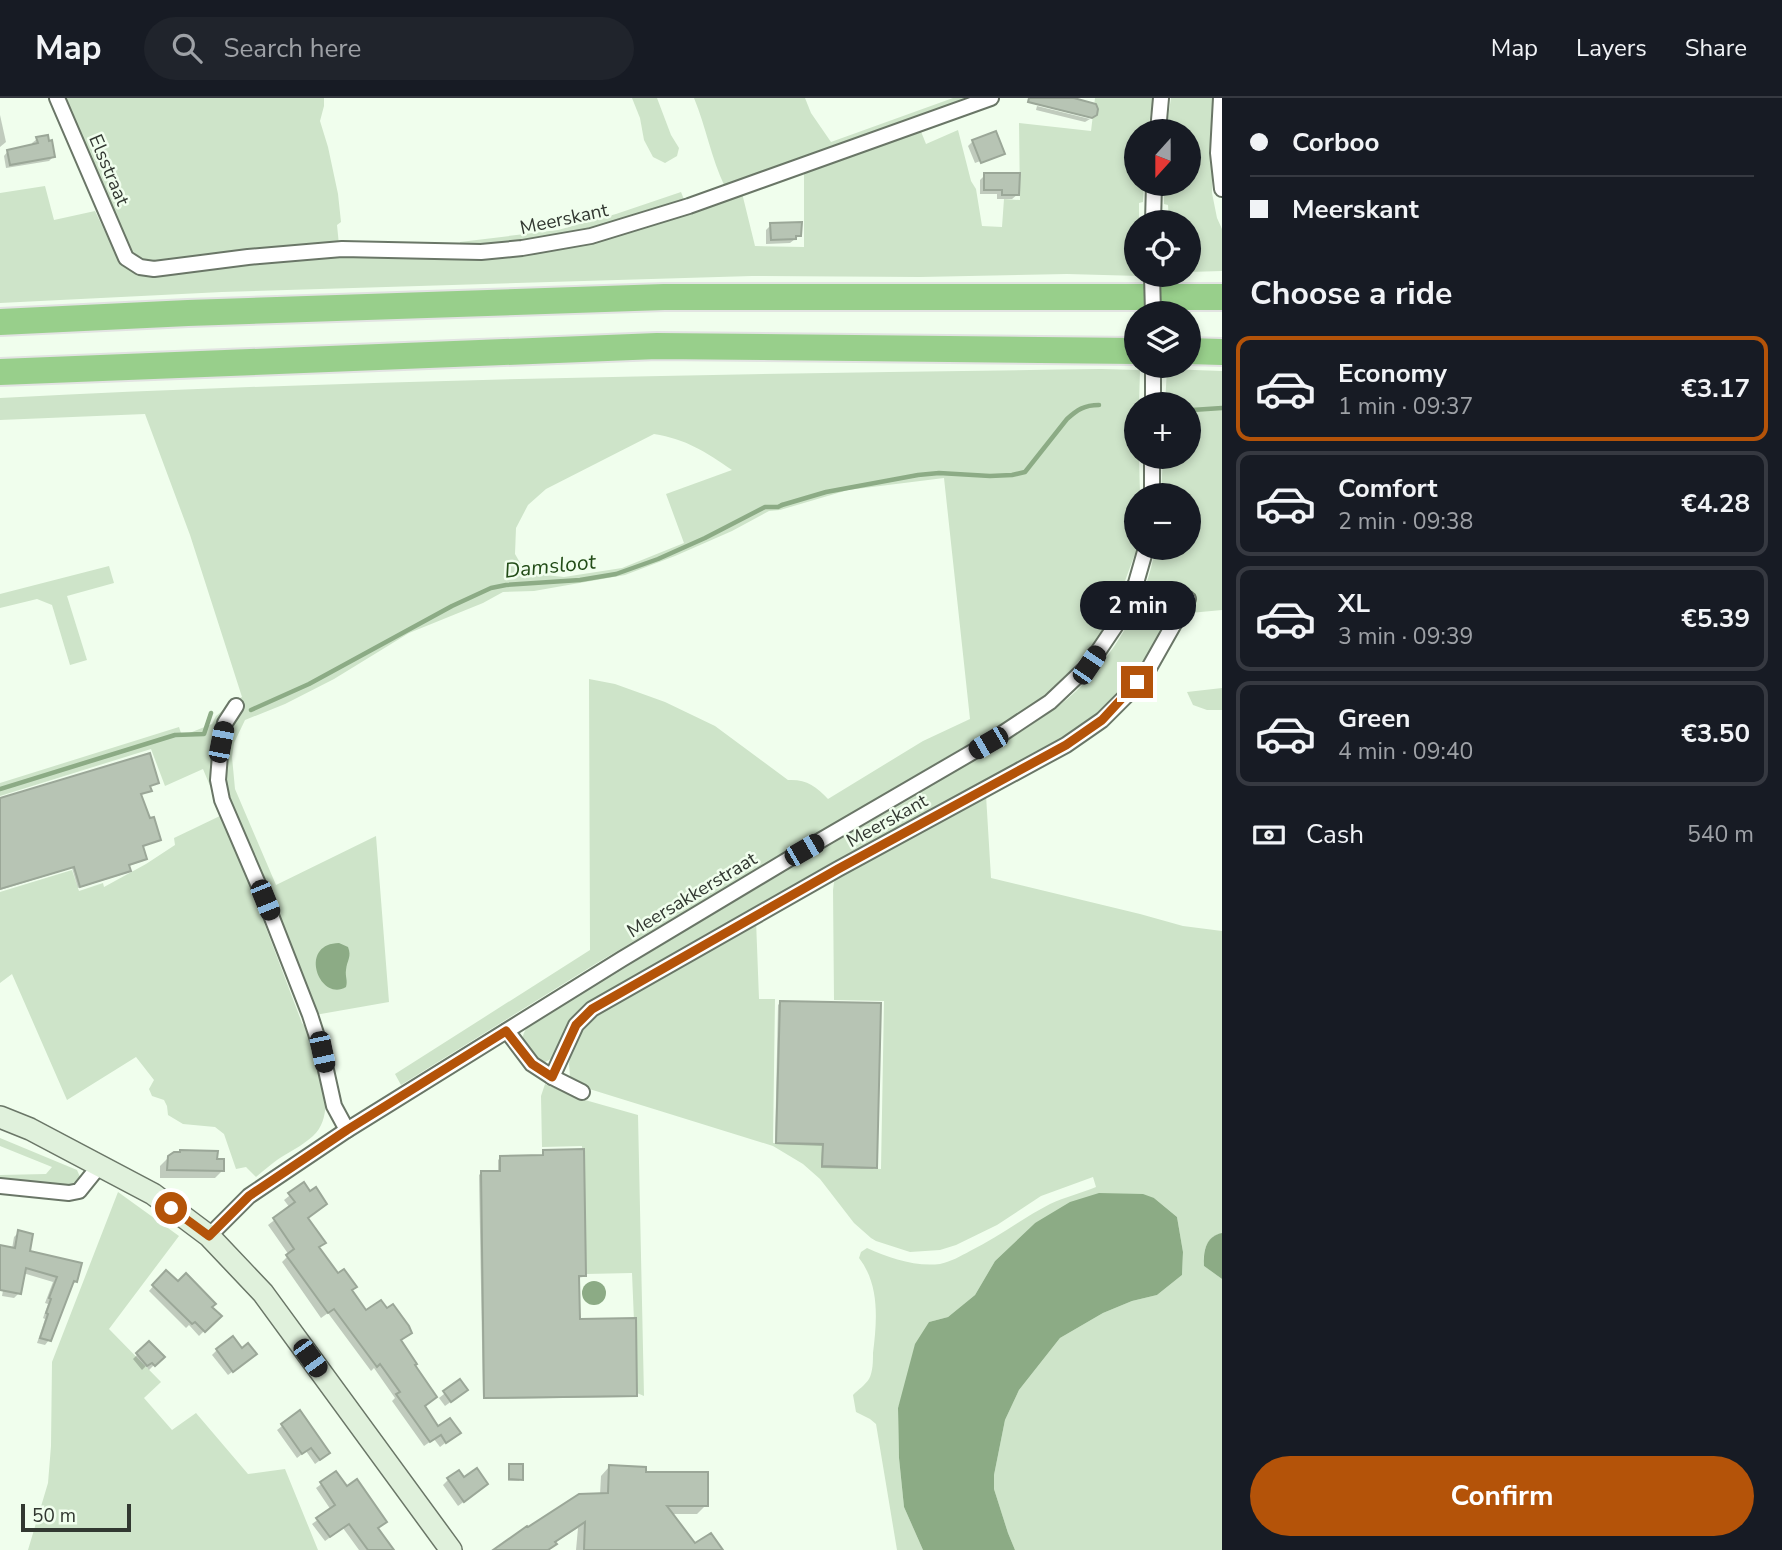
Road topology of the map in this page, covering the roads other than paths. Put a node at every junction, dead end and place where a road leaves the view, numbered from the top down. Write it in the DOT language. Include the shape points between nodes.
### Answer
graph roads {
  1 [pos="57,98"];
  2 [pos="991,98"];
  3 [pos="1161,98"];
  4 [pos="1221,98"];
  5 [pos="1159,119"];
  6 [pos="1222,188"];
  7 [pos="126,258"];
  8 [pos="1222,297"];
  9 [pos="0,322"];
  10 [pos="1124,351"];
  11 [pos="1201,351"];
  12 [pos="1222,352"];
  13 [pos="0,372"];
  14 [pos="1143,560"];
  15 [pos="1188,599"];
  16 [pos="236,706"];
  17 [pos="506,1031"];
  18 [pos="552,1077"];
  19 [pos="582,1092"];
  20 [pos="0,1117"];
  21 [pos="347,1130"];
  22 [pos="100,1165"];
  23 [pos="0,1186"];
  24 [pos="209,1236"];
  25 [pos="451,1550"];
  1 -- 7 [label="street, Elsstraat"];
  2 -- 7 [label="street, Meerskant" via="689,206 591,236 481,252 342,249 154,269"];
  3 -- 5 [label="street"];
  4 -- 6 [label="street" via="1218,153"];
  8 -- 9 [label="highway" via="664,297"];
  10 -- 13 [label="highway" via="657,346"];
  11 -- 12 [label="highway"];
  14 -- 17 [label="street, Meersakkerstraat" via="1120,619 1089,665 1050,702"];
  15 -- 18 [label="street, Meerskant" via="1149,668 1102,720 1066,745 592,1009 576,1025"];
  16 -- 21 [label="street" via="225,723 221,742 218,780 222,800 310,1015 334,1106"];
  17 -- 18 [label="street" via="532,1064"];
  17 -- 21 [label="street, Meersakkerstraat"];
  18 -- 19 [label="street"];
  20 -- 22 [label="main road"];
  21 -- 24 [label="street, Meersakkerstraat" via="249,1196"];
  22 -- 23 [label="street" via="79,1191"];
  22 -- 24 [label="main road" via="153,1194"];
  24 -- 25 [label="main road" via="264,1293"];
}
